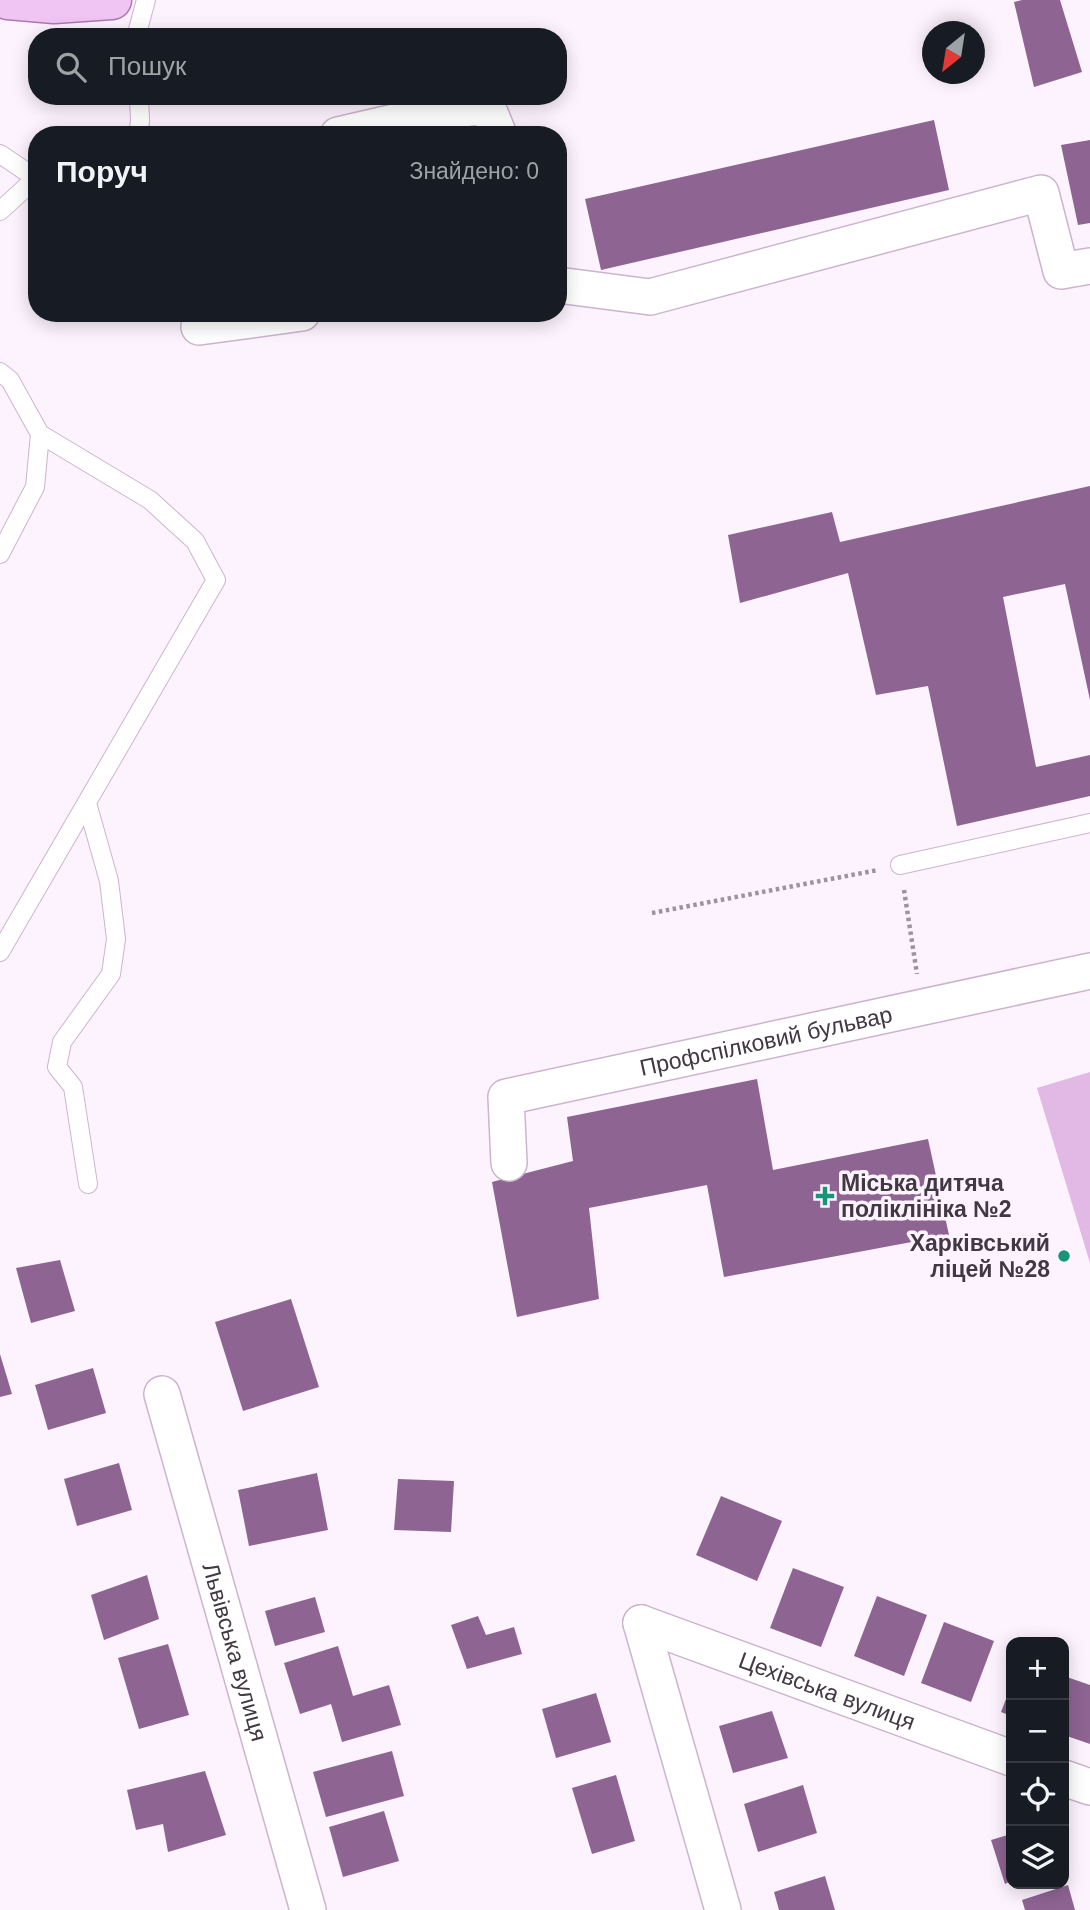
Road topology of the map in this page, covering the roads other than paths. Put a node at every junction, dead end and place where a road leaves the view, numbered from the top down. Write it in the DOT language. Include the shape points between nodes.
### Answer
graph roads {
  1 [pos="8,0"];
  2 [pos="112,0"];
  3 [pos="146,0"];
  4 [pos="138,28"];
  5 [pos="139,105"];
  6 [pos="139,126"];
  7 [pos="377,126"];
  8 [pos="495,126"];
  9 [pos="0,154"];
  10 [pos="28,172"];
  11 [pos="28,186"];
  12 [pos="0,211"];
  13 [pos="1090,265"];
  14 [pos="567,286"];
  15 [pos="236,322"];
  16 [pos="199,327"];
  17 [pos="0,372"];
  18 [pos="40,434"];
  19 [pos="0,554"];
  20 [pos="87,803"];
  21 [pos="1090,823"];
  22 [pos="900,865"];
  23 [pos="0,952"];
  24 [pos="1090,971"];
  25 [pos="509,1163"];
  26 [pos="88,1184"];
  27 [pos="162,1394"];
  28 [pos="1006,1756"];
  29 [pos="1069,1780"];
  30 [pos="1090,1787"];
  31 [pos="308,1910"];
  32 [pos="723,1910"];
  1 -- 2 [label="main road" via="54,4"];
  3 -- 4 [label="lane"];
  5 -- 6 [label="lane"];
  7 -- 8 [label="street" via="487,106"];
  9 -- 10 [label="lane"];
  11 -- 12 [label="lane"];
  13 -- 14 [label="street" via="1061,271 1041,193 650,297"];
  15 -- 16 [label="street"];
  17 -- 18 [label="lane" via="10,380"];
  18 -- 19 [label="lane" via="35,487"];
  18 -- 20 [label="lane" via="150,500 195,541 216,580"];
  20 -- 23 [label="lane"];
  20 -- 26 [label="lane" via="109,881 116,939 111,974 62,1042 57,1067 73,1087"];
  21 -- 22 [label="lane"];
  24 -- 25 [label="street, Профспілковий бульвар" via="506,1097"];
  27 -- 31 [label="street, Львівська вулиця"];
  28 -- 32 [label="street, Цехівська вулиця" via="641,1623"];
  29 -- 30 [label="street"];
}
